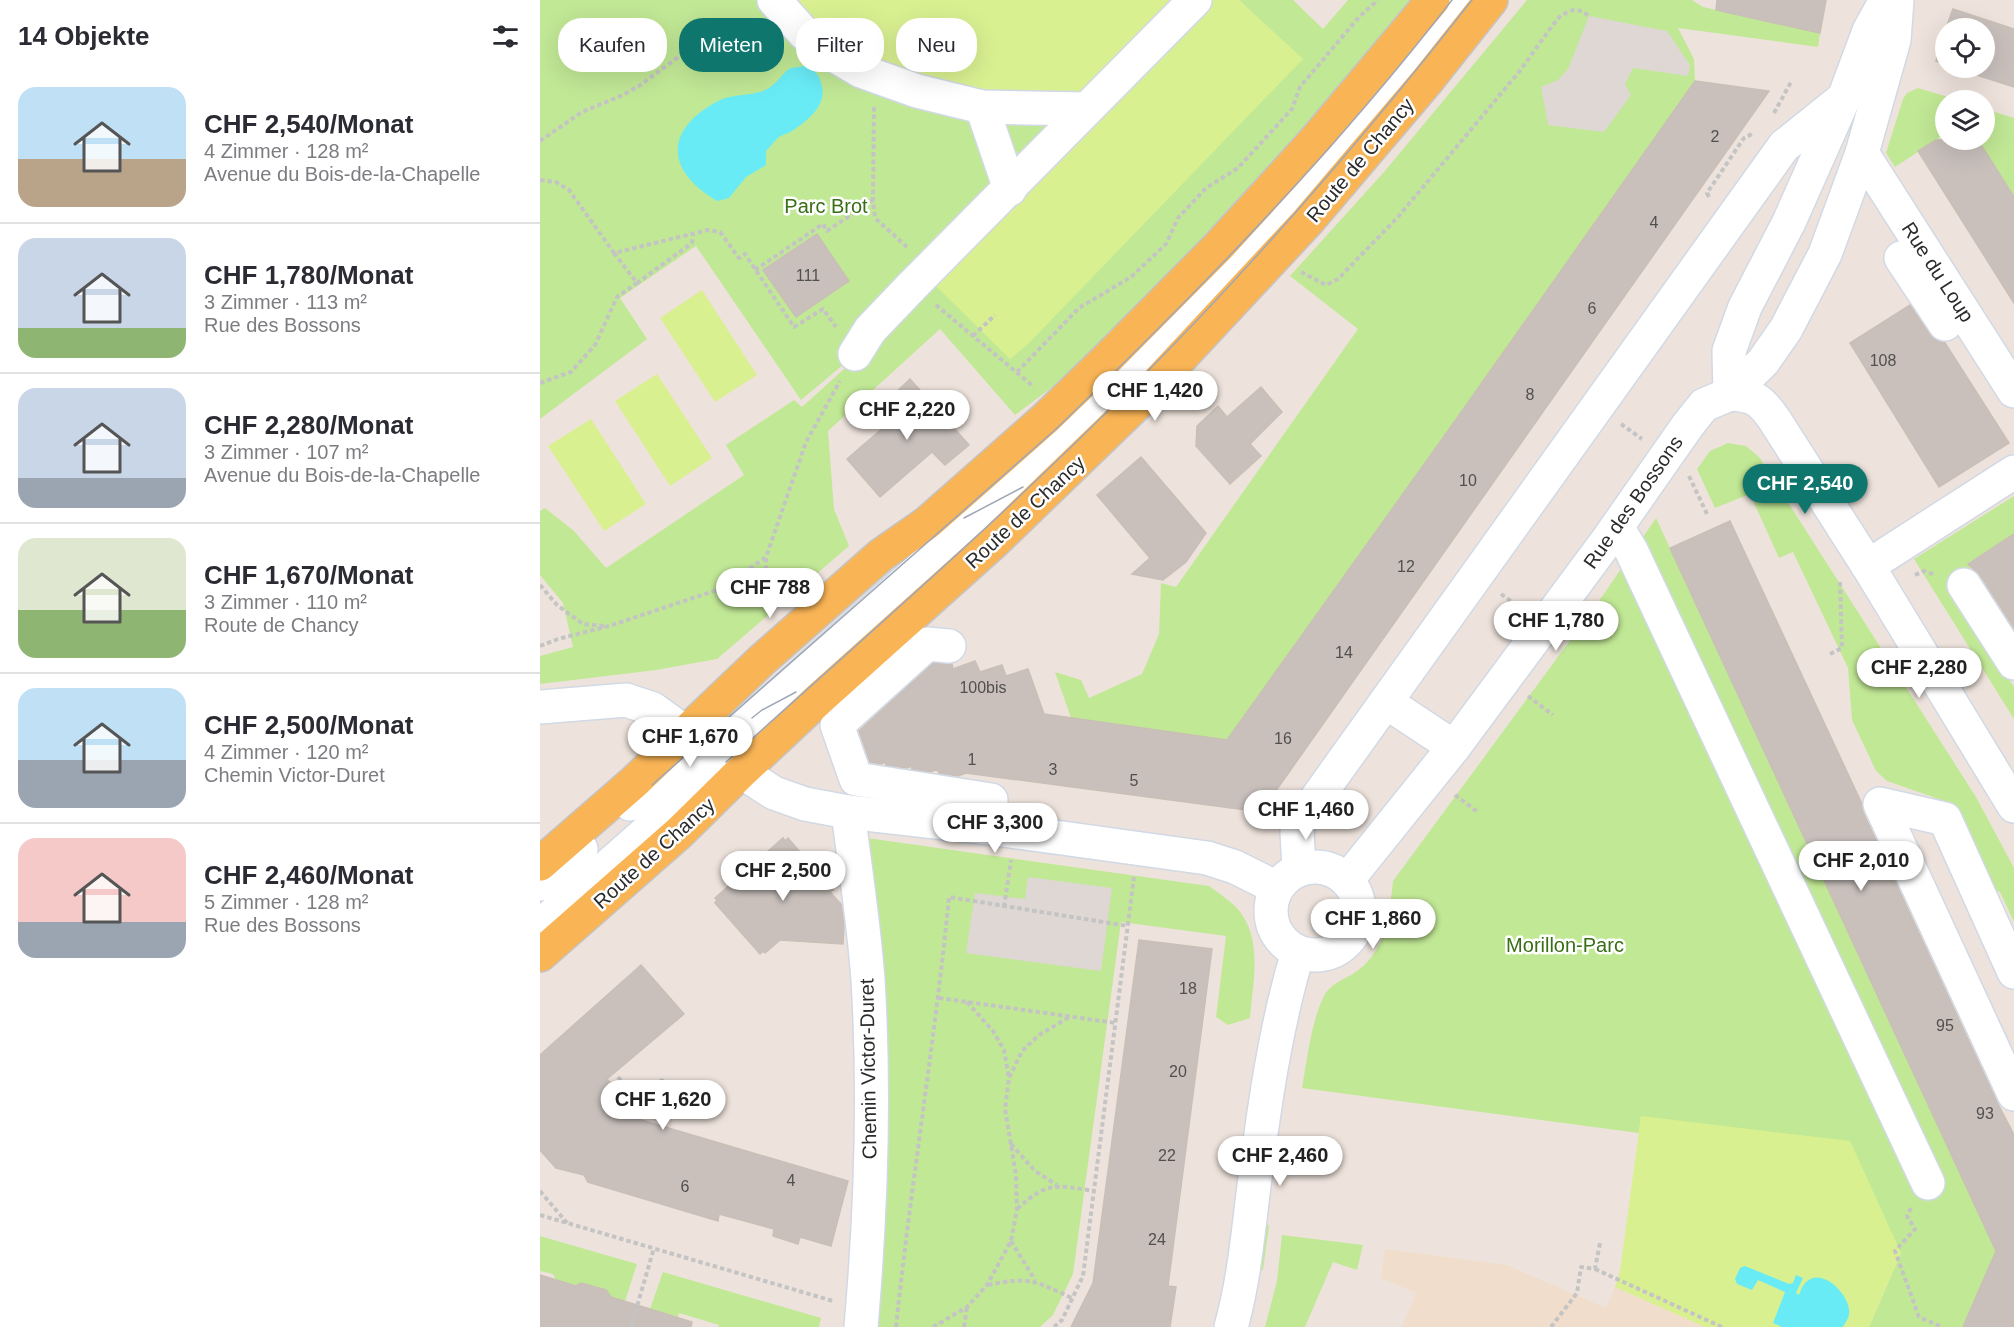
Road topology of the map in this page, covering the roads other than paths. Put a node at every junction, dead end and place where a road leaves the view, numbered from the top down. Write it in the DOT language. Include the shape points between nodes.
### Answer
graph roads {
  1 [pos="1195,0"];
  2 [pos="1432,0"];
  3 [pos="1462,0"];
  4 [pos="1491,0"];
  5 [pos="1886,0"];
  6 [pos="1897,0"];
  7 [pos="765,7"];
  8 [pos="1844,98"];
  9 [pos="982,107"];
  10 [pos="1085,109"];
  11 [pos="1862,153"];
  12 [pos="1010,189"];
  13 [pos="855,354"];
  14 [pos="1730,394"];
  15 [pos="2004,395"];
  16 [pos="2014,472"];
  17 [pos="1617,527"];
  18 [pos="1854,570"];
  19 [pos="1964,585"];
  20 [pos="949,646"];
  21 [pos="2014,663"];
  22 [pos="1386,702"];
  23 [pos="540,707"];
  24 [pos="1454,747"];
  25 [pos="716,754"];
  26 [pos="2014,806"];
  27 [pos="848,812"];
  28 [pos="989,828"];
  29 [pos="540,864"];
  30 [pos="1288,879"];
  31 [pos="1348,879"];
  32 [pos="540,884"];
  33 [pos="540,926"];
  34 [pos="1298,952"];
  35 [pos="540,956"];
  36 [pos="2014,972"];
  37 [pos="2014,1094"];
  38 [pos="1928,1183"];
  39 [pos="862,1319"];
  40 [pos="1231,1327"];
  1 -- 10 [label="street"];
  2 -- 25 [label="main road, Route de Chancy" via="1270,190 1107,359 927,523 881,555 762,660"];
  3 -- 25 [label="street" via="1337,152 1188,317 1002,498"];
  4 -- 25 [label="main road, Route de Chancy" via="1308,222 1144,397 995,541"];
  5 -- 8 [label="street" via="1869,31"];
  6 -- 11 [label="street, Rue des Bossons" via="1894,40"];
  7 -- 9 [label="street" via="822,48 861,70 917,91"];
  8 -- 14 [label="street" via="1789,222 1745,307 1730,351"];
  8 -- 22 [label="street" via="1784,146"];
  9 -- 10 [label="street"];
  9 -- 12 [label="street"];
  10 -- 12 [label="street"];
  11 -- 14 [label="street, Rue des Bossons" via="1825,254 1785,329 1763,362"];
  11 -- 15 [label="street, Rue du Loup" via="1911,250"];
  12 -- 13 [label="street" via="870,330"];
  14 -- 17 [label="street, Rue des Bossons" via="1704,405"];
  14 -- 18 [label="street" via="1756,398 1766,407"];
  16 -- 18 [label="street"];
  17 -- 24 [label="street, Rue des Bossons"];
  17 -- 38 [label="street"];
  18 -- 26 [label="street"];
  19 -- 21 [label="street"];
  20 -- 28 [label="street" via="927,644 837,725 856,778 991,800"];
  22 -- 24 [label="street"];
  22 -- 30 [label="street" via="1299,823"];
  23 -- 25 [label="street" via="626,700 653,709"];
  24 -- 31 [label="street, Rue des Bossons"];
  25 -- 27 [label="street" via="774,793"];
  25 -- 29 [label="main road, Route de Chancy" via="634,782"];
  25 -- 32 [label="street" via="659,779"];
  25 -- 33 [label="street"];
  25 -- 35 [label="main road, Route de Chancy" via="679,833"];
  27 -- 28 [label="street"];
  27 -- 39 [label="street, Chemin Victor-Duret" via="868,979 870,1047 870,1203"];
  28 -- 30 [label="street" via="1206,858"];
  30 -- 31 [label="street" via="1312,866 1330,868"];
  30 -- 34 [label="street" via="1270,908 1271,920 1278,935"];
  31 -- 34 [label="street" via="1360,908 1358,924 1348,942 1323,955"];
  34 -- 40 [label="street" via="1277,1036 1245,1260"];
  36 -- 37 [label="street" via="1945,819 1881,804"];
}
